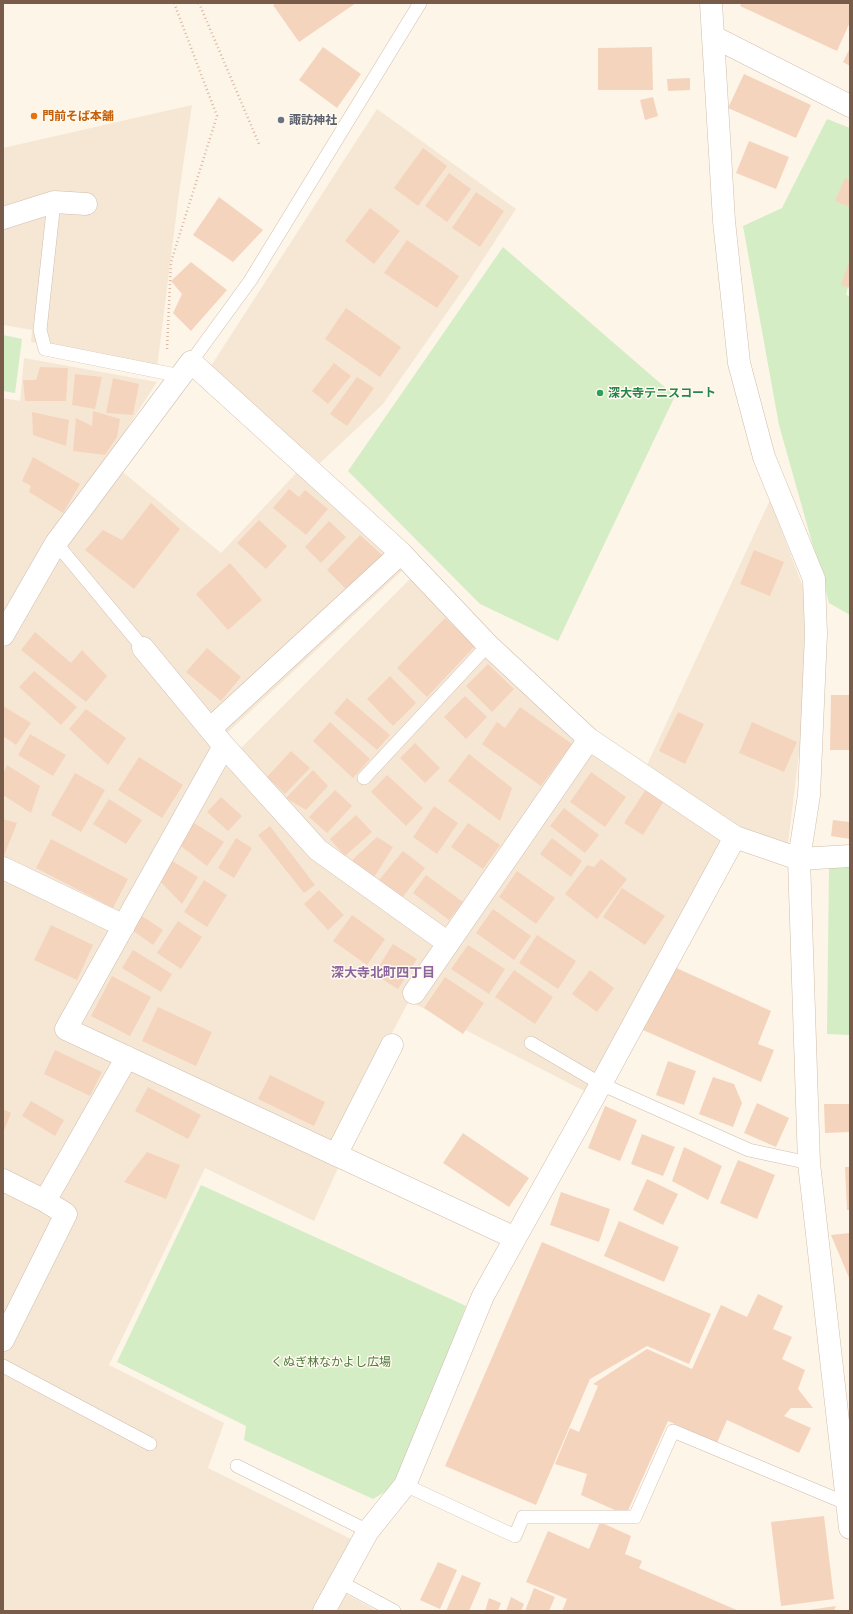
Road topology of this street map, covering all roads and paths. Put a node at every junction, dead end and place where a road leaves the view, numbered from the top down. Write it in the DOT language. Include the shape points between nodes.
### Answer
graph roads {
  1 [pos="174,3"];
  2 [pos="199,3"];
  3 [pos="420,3"];
  4 [pos="711,3"];
  5 [pos="714,37"];
  6 [pos="850,106"];
  7 [pos="259,144"];
  8 [pos="54,202"];
  9 [pos="86,204"];
  10 [pos="3,218"];
  11 [pos="179,370"];
  12 [pos="56,542"];
  13 [pos="401,553"];
  14 [pos="3,635"];
  15 [pos="488,645"];
  16 [pos="143,648"];
  17 [pos="210,729"];
  18 [pos="589,739"];
  19 [pos="224,746"];
  20 [pos="364,778"];
  21 [pos="735,837"];
  22 [pos="850,856"];
  23 [pos="799,859"];
  24 [pos="3,868"];
  25 [pos="124,926"];
  26 [pos="448,943"];
  27 [pos="414,993"];
  28 [pos="531,1043"];
  29 [pos="392,1045"];
  30 [pos="127,1057"];
  31 [pos="601,1084"];
  32 [pos="336,1155"];
  33 [pos="809,1163"];
  34 [pos="3,1180"];
  35 [pos="44,1201"];
  36 [pos="515,1238"];
  37 [pos="3,1340"];
  38 [pos="3,1366"];
  39 [pos="150,1444"];
  40 [pos="846,1457"];
  41 [pos="237,1466"];
  42 [pos="405,1485"];
  43 [pos="848,1504"];
  44 [pos="850,1528"];
  45 [pos="368,1531"];
  46 [pos="340,1582"];
  47 [pos="324,1611"];
  48 [pos="394,1611"];
  1 -- 11 [label="path" via="217,116 171,262"];
  2 -- 7 [label="path"];
  3 -- 11 [label="lane" via="250,281"];
  4 -- 5 [label="street"];
  5 -- 6 [label="street"];
  5 -- 23 [label="street" via="724,221 739,363 764,458 814,579 816,634 809,795"];
  8 -- 9 [label="street"];
  8 -- 10 [label="street"];
  8 -- 11 [label="lane" via="40,330 45,349"];
  11 -- 12 [label="street"];
  11 -- 13 [label="street"];
  12 -- 14 [label="street"];
  12 -- 16 [label="lane"];
  13 -- 15 [label="street"];
  13 -- 17 [label="street"];
  15 -- 18 [label="street"];
  15 -- 20 [label="lane"];
  16 -- 17 [label="street"];
  17 -- 19 [label="street"];
  18 -- 21 [label="street"];
  18 -- 26 [label="street"];
  19 -- 25 [label="street"];
  19 -- 26 [label="street" via="318,850"];
  21 -- 23 [label="street"];
  21 -- 31 [label="street"];
  22 -- 23 [label="street"];
  23 -- 33 [label="street"];
  24 -- 25 [label="street"];
  25 -- 30 [label="street" via="66,1029"];
  26 -- 27 [label="street"];
  28 -- 31 [label="lane"];
  29 -- 32 [label="street"];
  30 -- 32 [label="street"];
  30 -- 35 [label="street"];
  31 -- 33 [label="lane" via="749,1150"];
  31 -- 36 [label="street"];
  32 -- 36 [label="street"];
  33 -- 40 [label="street"];
  34 -- 35 [label="street"];
  35 -- 37 [label="street" via="66,1214"];
  36 -- 42 [label="street" via="483,1296"];
  38 -- 39 [label="lane"];
  40 -- 43 [label="street"];
  41 -- 45 [label="lane"];
  42 -- 43 [label="lane" via="515,1536 523,1517 635,1518 673,1431"];
  42 -- 45 [label="street"];
  43 -- 44 [label="street"];
  45 -- 46 [label="street"];
  46 -- 47 [label="street"];
  46 -- 48 [label="lane"];
}
